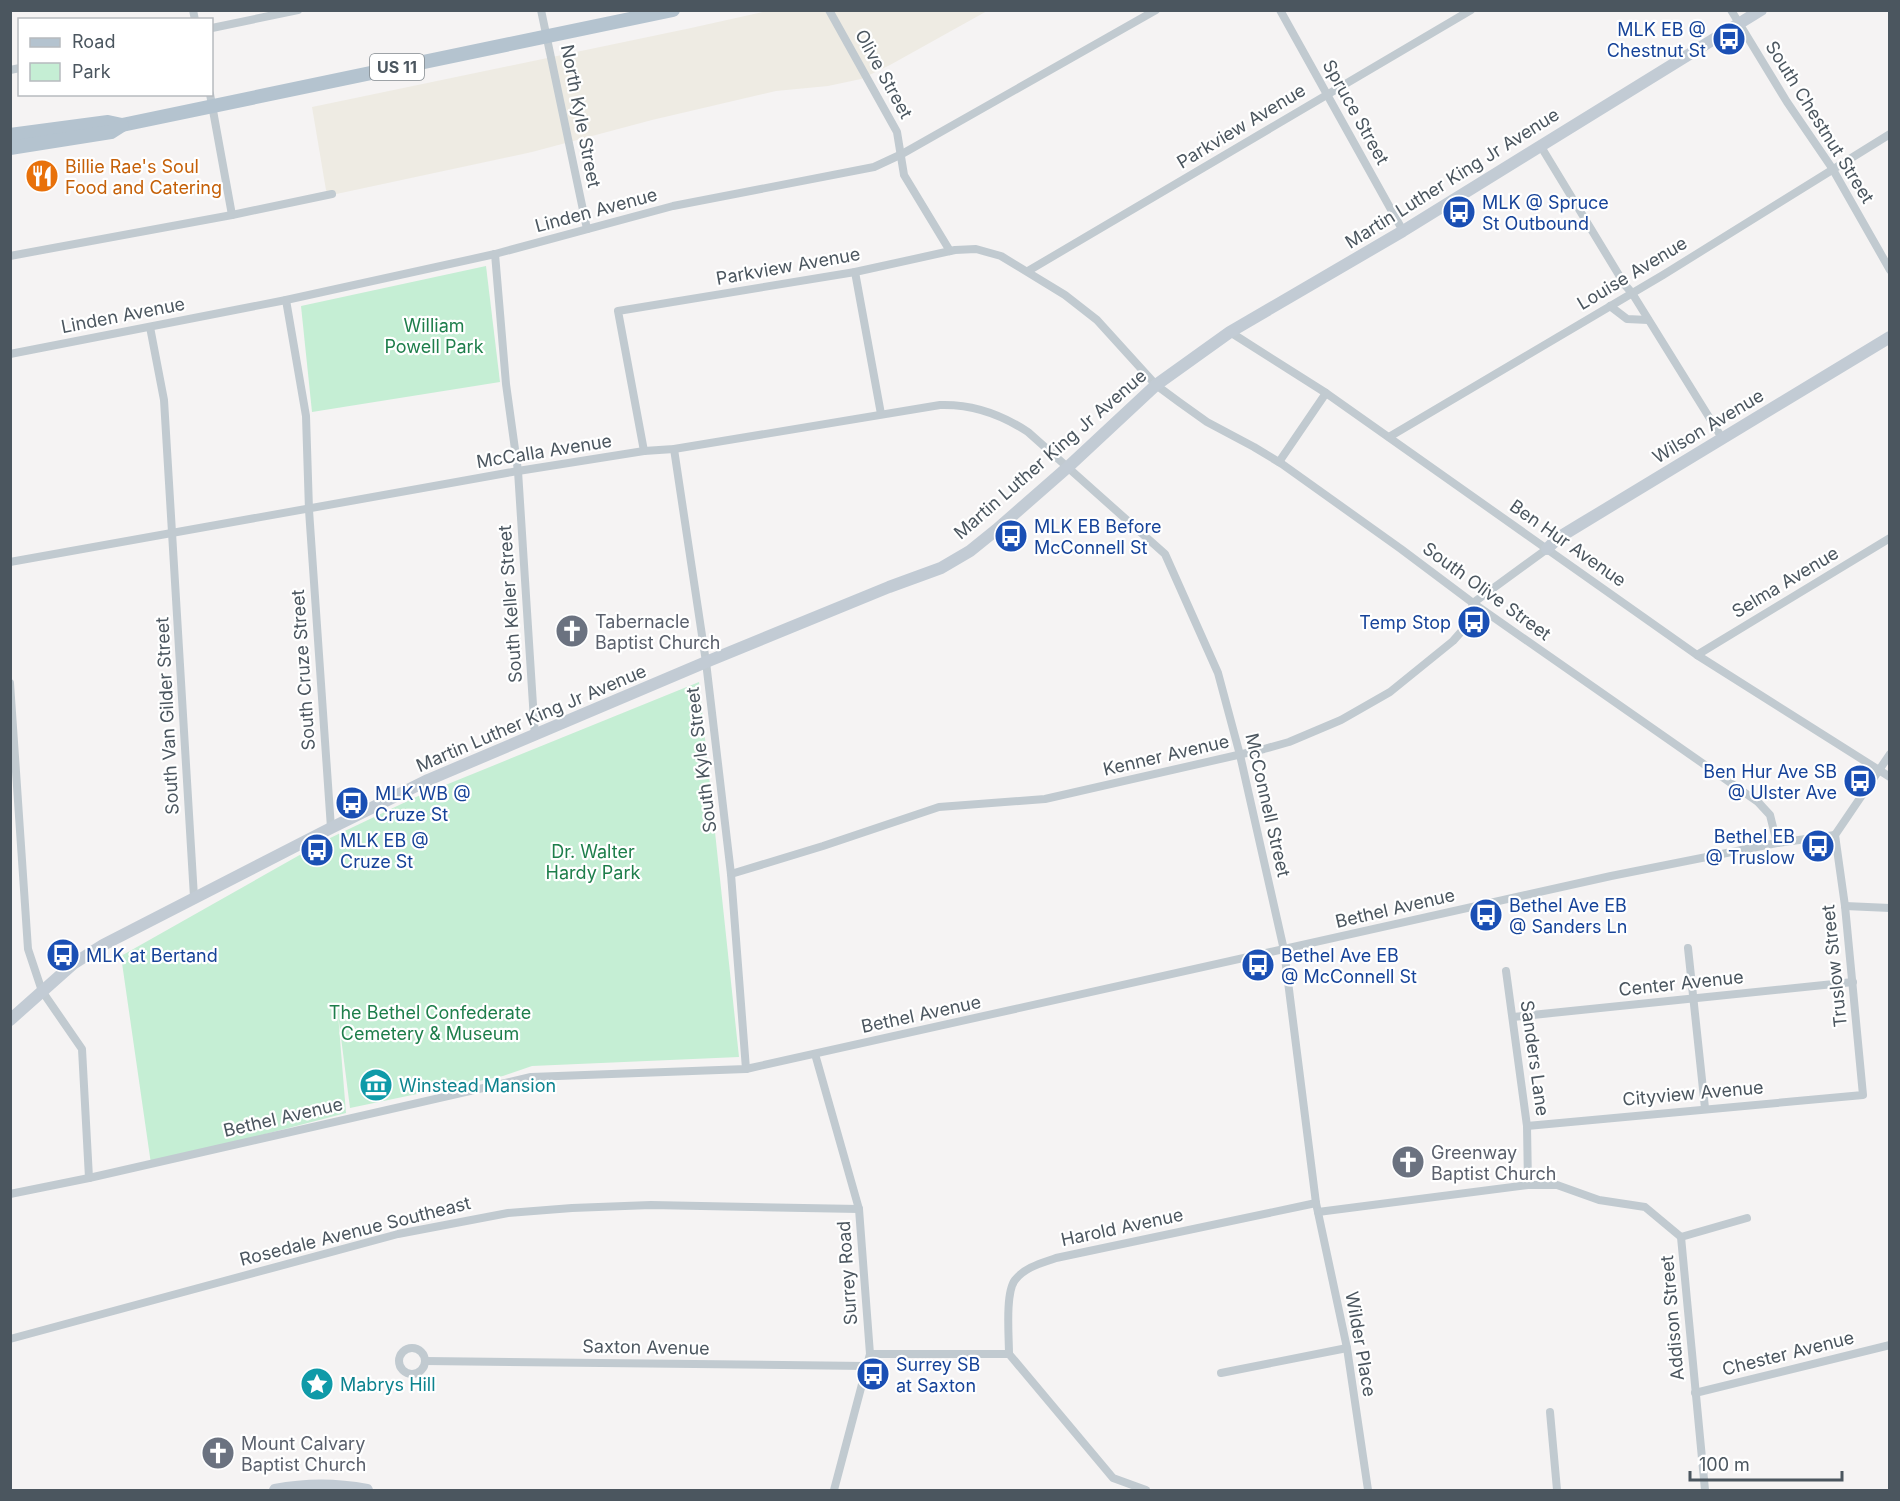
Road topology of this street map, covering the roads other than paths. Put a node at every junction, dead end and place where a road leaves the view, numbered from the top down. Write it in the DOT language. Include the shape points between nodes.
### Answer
graph roads {
  1 [pos="298,10"];
  2 [pos="541,10"];
  3 [pos="673,10"];
  4 [pos="829,10"];
  5 [pos="1156,10"];
  6 [pos="1280,10"];
  7 [pos="1471,10"];
  8 [pos="1731,10"];
  9 [pos="1761,10"];
  10 [pos="1739,24"];
  11 [pos="213,28"];
  12 [pos="548,36"];
  13 [pos="1327,94"];
  14 [pos="211,100"];
  15 [pos="122,125"];
  16 [pos="1890,134"];
  17 [pos="10,135"];
  18 [pos="1540,145"];
  19 [pos="10,148"];
  20 [pos="902,154"];
  21 [pos="1832,168"];
  22 [pos="332,194"];
  23 [pos="232,215"];
  24 [pos="587,229"];
  25 [pos="1402,231"];
  26 [pos="950,251"];
  27 [pos="495,254"];
  28 [pos="10,256"];
  29 [pos="1890,270"];
  30 [pos="1028,271"];
  31 [pos="855,272"];
  32 [pos="1632,293"];
  33 [pos="286,300"];
  34 [pos="1610,306"];
  35 [pos="1648,320"];
  36 [pos="150,327"];
  37 [pos="1230,332"];
  38 [pos="1890,337"];
  39 [pos="10,354"];
  40 [pos="1156,385"];
  41 [pos="1326,393"];
  42 [pos="881,414"];
  43 [pos="1389,437"];
  44 [pos="1722,438"];
  45 [pos="674,449"];
  46 [pos="644,451"];
  47 [pos="1279,462"];
  48 [pos="1068,467"];
  49 [pos="518,471"];
  50 [pos="309,510"];
  51 [pos="173,534"];
  52 [pos="1890,538"];
  53 [pos="1547,549"];
  54 [pos="10,562"];
  55 [pos="1473,603"];
  56 [pos="1697,655"];
  57 [pos="706,662"];
  58 [pos="10,683"];
  59 [pos="11,722"];
  60 [pos="535,736"];
  61 [pos="1890,754"];
  62 [pos="1240,755"];
  63 [pos="1879,771"];
  64 [pos="1890,777"];
  65 [pos="330,828"];
  66 [pos="1835,835"];
  67 [pos="1777,843"];
  68 [pos="731,874"];
  69 [pos="194,897"];
  70 [pos="1845,906"];
  71 [pos="1890,908"];
  72 [pos="1688,948"];
  73 [pos="1284,950"];
  74 [pos="1506,971"];
  75 [pos="1853,982"];
  76 [pos="42,991"];
  77 [pos="1693,999"];
  78 [pos="1513,1017"];
  79 [pos="10,1020"];
  80 [pos="815,1054"];
  81 [pos="746,1069"];
  82 [pos="1863,1095"];
  83 [pos="1705,1108"];
  84 [pos="1527,1126"];
  85 [pos="89,1178"];
  86 [pos="1528,1185"];
  87 [pos="10,1194"];
  88 [pos="1317,1208"];
  89 [pos="859,1209"];
  90 [pos="1747,1218"];
  91 [pos="1681,1237"];
  92 [pos="10,1339"];
  93 [pos="1890,1344"];
  94 [pos="1347,1348"];
  95 [pos="870,1354"];
  96 [pos="1009,1354"];
  97 [pos="425,1361"];
  98 [pos="866,1366"];
  99 [pos="1221,1373"];
  100 [pos="1695,1393"];
  101 [pos="1550,1412"];
  102 [pos="275,1491"];
  103 [pos="367,1491"];
  104 [pos="834,1491"];
  105 [pos="1146,1491"];
  106 [pos="1368,1491"];
  107 [pos="1557,1491"];
  108 [pos="1705,1491"];
  1 -- 11 [label="street"];
  2 -- 12 [label="street, North Kyle Street"];
  3 -- 12 [label="main road, US 11"];
  4 -- 20 [label="street, Olive Street" via="897,132"];
  5 -- 20 [label="street, Linden Avenue"];
  6 -- 13 [label="street, Spruce Street"];
  7 -- 13 [label="street, Parkview Avenue"];
  8 -- 10 [label="street, South Chestnut Street"];
  9 -- 10 [label="main road, Martin Luther King Jr Avenue"];
  10 -- 18 [label="main road, Martin Luther King Jr Avenue"];
  10 -- 21 [label="street, South Chestnut Street"];
  12 -- 14 [label="main road, US 11"];
  12 -- 24 [label="street, North Kyle Street"];
  13 -- 25 [label="street, Spruce Street"];
  13 -- 30 [label="street, Parkview Avenue"];
  14 -- 15 [label="main road, US 11"];
  14 -- 23 [label="street"];
  15 -- 17 [label="main road, US 11" via="108,122"];
  15 -- 19 [label="main road" via="111,132"];
  16 -- 21 [label="street, Louise Avenue"];
  18 -- 25 [label="main road, Martin Luther King Jr Avenue"];
  18 -- 32 [label="street"];
  20 -- 24 [label="street, Linden Avenue" via="864,169 673,206"];
  20 -- 26 [label="street, Olive Street" via="904,175"];
  21 -- 29 [label="street, South Chestnut Street"];
  21 -- 32 [label="street, Louise Avenue"];
  22 -- 23 [label="street"];
  23 -- 28 [label="street"];
  24 -- 27 [label="street, Linden Avenue"];
  25 -- 37 [label="main road, Martin Luther King Jr Avenue"];
  26 -- 30 [label="street, Parkview Avenue" via="988,251"];
  26 -- 31 [label="street, Parkview Avenue"];
  27 -- 33 [label="street, Linden Avenue"];
  27 -- 49 [label="street, South Keller Street"];
  30 -- 40 [label="street, Parkview Avenue" via="1097,320"];
  31 -- 42 [label="street"];
  31 -- 46 [label="street, Parkview Avenue" via="618,311"];
  32 -- 34 [label="street, Louise Avenue"];
  32 -- 35 [label="street"];
  33 -- 36 [label="street, Linden Avenue"];
  33 -- 50 [label="street, South Cruze Street" via="306,416"];
  34 -- 35 [label="street" via="1627,319"];
  34 -- 43 [label="street, Louise Avenue"];
  35 -- 44 [label="street"];
  36 -- 39 [label="street, Linden Avenue"];
  36 -- 51 [label="street, South Van Gilder Street" via="164,400"];
  37 -- 40 [label="main road, Martin Luther King Jr Avenue"];
  37 -- 41 [label="street, Ben Hur Avenue"];
  38 -- 44 [label="main road, Wilson Avenue"];
  40 -- 47 [label="street, South Olive Street" via="1207,422"];
  40 -- 48 [label="main road, Martin Luther King Jr Avenue"];
  41 -- 43 [label="street, Ben Hur Avenue"];
  41 -- 47 [label="street"];
  42 -- 45 [label="street, McCalla Avenue"];
  42 -- 48 [label="street, McCalla Avenue" via="950,405 998,414 1028,432"];
  43 -- 53 [label="street, Ben Hur Avenue"];
  44 -- 53 [label="main road, Wilson Avenue" via="1558,538"];
  45 -- 46 [label="street, McCalla Avenue"];
  45 -- 57 [label="street, South Kyle Street"];
  46 -- 49 [label="street, McCalla Avenue"];
  47 -- 55 [label="street, South Olive Street"];
  48 -- 57 [label="main road, Martin Luther King Jr Avenue" via="970,551 941,568"];
  48 -- 62 [label="street, McConnell Street" via="1165,554 1218,673"];
  49 -- 50 [label="street, McCalla Avenue"];
  49 -- 60 [label="street, South Keller Street"];
  50 -- 51 [label="street, McCalla Avenue"];
  50 -- 65 [label="street, South Cruze Street"];
  51 -- 54 [label="street, McCalla Avenue"];
  51 -- 69 [label="street, South Van Gilder Street"];
  52 -- 56 [label="street, Selma Avenue"];
  53 -- 55 [label="street"];
  53 -- 56 [label="street, Ben Hur Avenue"];
  55 -- 62 [label="street, Kenner Avenue" via="1468,624 1453,641 1390,692 1315,732"];
  55 -- 67 [label="street, South Olive Street" via="1758,802 1770,815"];
  56 -- 63 [label="street, Ben Hur Avenue"];
  57 -- 60 [label="main road, Martin Luther King Jr Avenue"];
  57 -- 68 [label="street, South Kyle Street"];
  58 -- 59 [label="street"];
  59 -- 76 [label="street" via="28,949"];
  60 -- 65 [label="main road, Martin Luther King Jr Avenue" via="428,780"];
  61 -- 63 [label="street"];
  62 -- 68 [label="street, Kenner Avenue" via="1045,799 939,807"];
  62 -- 73 [label="street, McConnell Street"];
  63 -- 64 [label="street, Ben Hur Avenue"];
  63 -- 66 [label="street"];
  65 -- 69 [label="main road, Martin Luther King Jr Avenue"];
  66 -- 67 [label="street, Bethel Avenue"];
  66 -- 70 [label="street, Truslow Street"];
  67 -- 73 [label="street, Bethel Avenue"];
  68 -- 81 [label="street, South Kyle Street"];
  69 -- 76 [label="main road, Martin Luther King Jr Avenue" via="103,945"];
  70 -- 71 [label="street"];
  70 -- 75 [label="street, Truslow Street"];
  72 -- 77 [label="street"];
  73 -- 80 [label="street, Bethel Avenue"];
  73 -- 88 [label="street, McConnell Street"];
  74 -- 78 [label="street, Sanders Lane"];
  75 -- 77 [label="street, Center Avenue"];
  75 -- 82 [label="street, Truslow Street"];
  76 -- 79 [label="main road, Martin Luther King Jr Avenue"];
  76 -- 85 [label="street" via="82,1049"];
  77 -- 78 [label="street, Center Avenue"];
  77 -- 83 [label="street"];
  78 -- 84 [label="street, Sanders Lane"];
  80 -- 81 [label="street, Bethel Avenue"];
  80 -- 89 [label="street, Surrey Road"];
  81 -- 85 [label="street, Bethel Avenue" via="531,1077"];
  82 -- 83 [label="street, Cityview Avenue"];
  83 -- 84 [label="street, Cityview Avenue"];
  84 -- 86 [label="street, Sanders Lane"];
  85 -- 87 [label="street, Bethel Avenue"];
  86 -- 88 [label="street, Addison Street"];
  86 -- 91 [label="street, Addison Street" via="1557,1185 1599,1200 1645,1207"];
  88 -- 94 [label="street, Wilder Place"];
  88 -- 96 [label="street, Harold Avenue" via="1036,1264 1013,1281"];
  89 -- 92 [label="street, Rosedale Avenue Southeast" via="651,1205 508,1213 398,1234"];
  89 -- 95 [label="street, Surrey Road"];
  90 -- 91 [label="street"];
  91 -- 100 [label="street, Addison Street"];
  93 -- 100 [label="street, Chester Avenue"];
  94 -- 99 [label="street"];
  94 -- 106 [label="street, Wilder Place"];
  95 -- 96 [label="street"];
  95 -- 98 [label="street, Surrey Road"];
  96 -- 105 [label="street" via="1113,1479"];
  97 -- 98 [label="street, Saxton Avenue"];
  98 -- 104 [label="street, Surrey Road"];
  100 -- 108 [label="street, Addison Street"];
  101 -- 107 [label="street"];
  102 -- 103 [label="main road" via="300,1485"];
}
